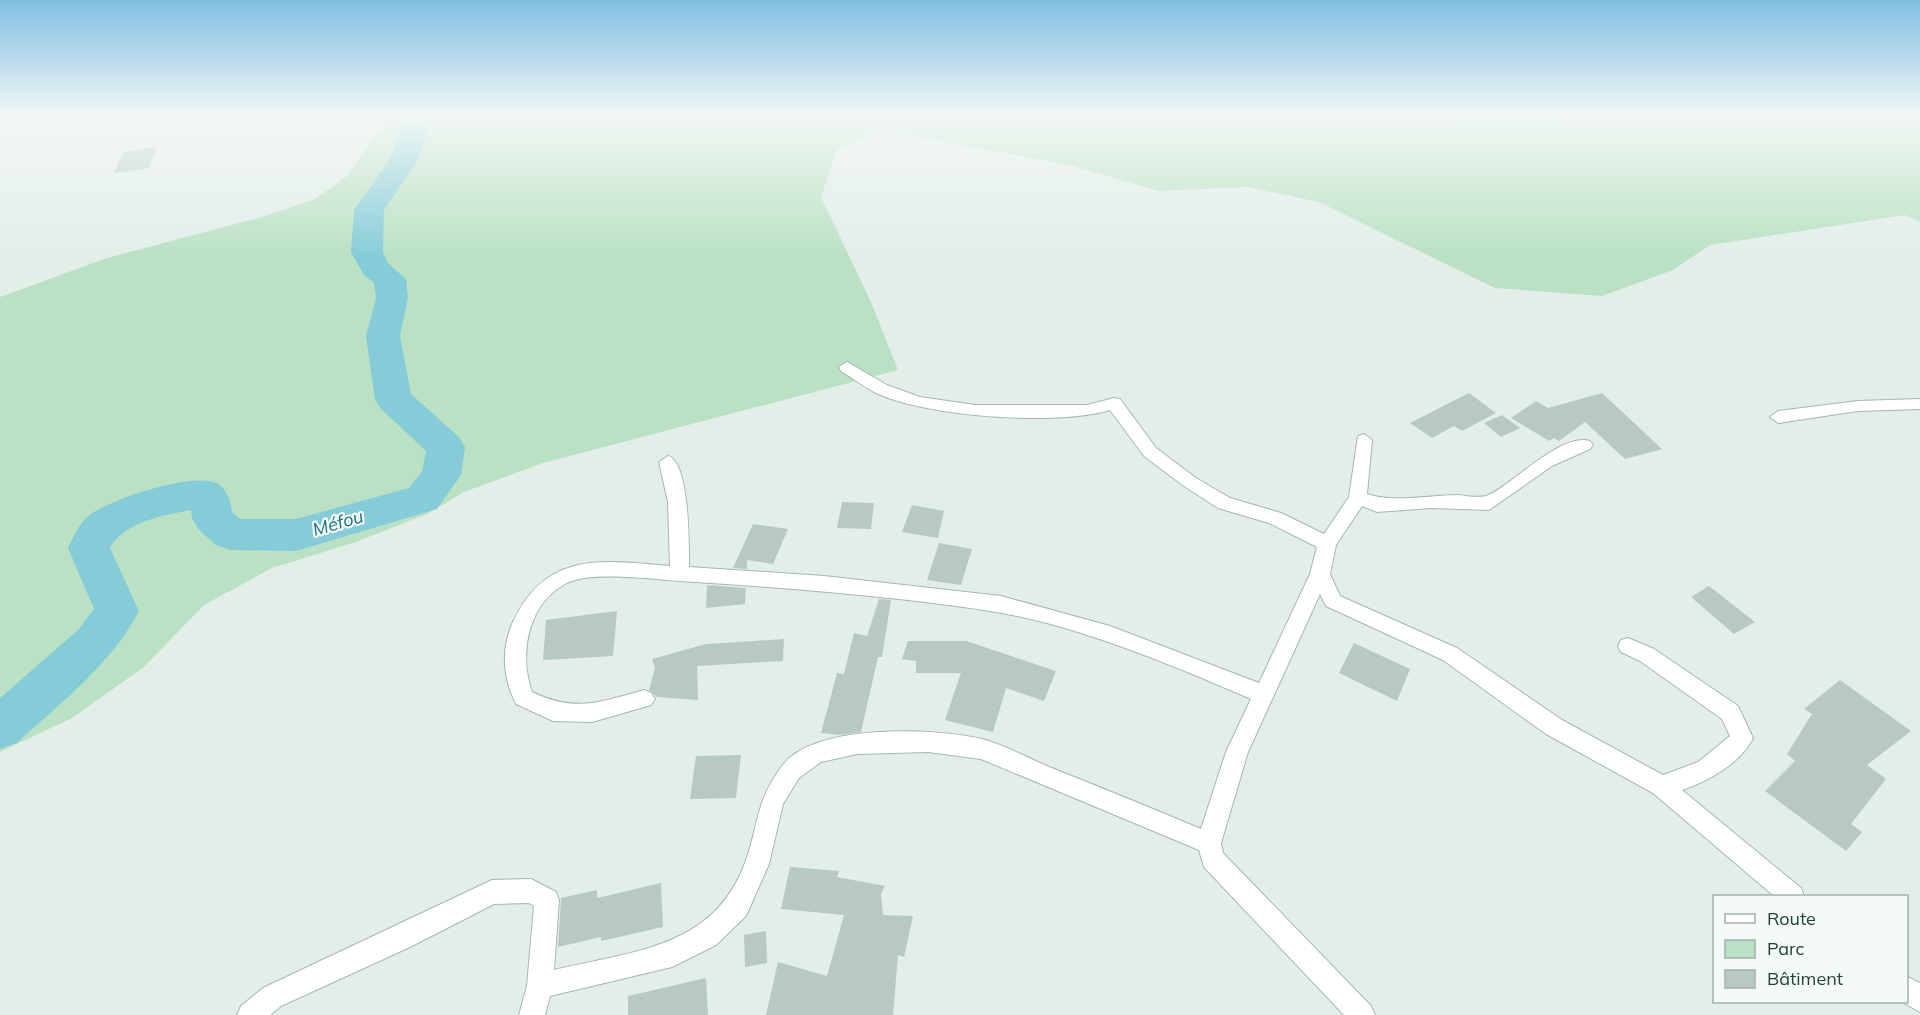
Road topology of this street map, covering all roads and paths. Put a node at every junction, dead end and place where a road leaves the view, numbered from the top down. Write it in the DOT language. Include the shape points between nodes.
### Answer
graph roads {
  1 [pos="847,368"];
  2 [pos="1920,404"];
  3 [pos="1778,417"];
  4 [pos="1364,440"];
  5 [pos="1584,445"];
  6 [pos="668,462"];
  7 [pos="1358,498"];
  8 [pos="1327,544"];
  9 [pos="680,574"];
  10 [pos="1320,574"];
  11 [pos="1628,646"];
  12 [pos="1263,694"];
  13 [pos="644,699"];
  14 [pos="1661,786"];
  15 [pos="1209,843"];
  16 [pos="1790,895"];
  17 [pos="540,986"];
  18 [pos="1908,990"];
  19 [pos="1920,999"];
  20 [pos="250,1015"];
  21 [pos="532,1015"];
  22 [pos="1362,1015"];
  1 -- 8 [label="street" via="881,390 975,410 1088,411 1114,403 1150,452 1190,482 1224,503 1275,518"];
  2 -- 3 [label="street" via="1858,406"];
  4 -- 7 [label="street"];
  5 -- 7 [label="street" via="1546,462 1489,503 1431,501 1377,506"];
  6 -- 9 [label="street"];
  7 -- 8 [label="street"];
  8 -- 10 [label="street"];
  9 -- 12 [label="street" via="809,580 1013,606 1173,656"];
  9 -- 13 [label="street" via="583,571 559,578 541,592 523,619 514,663 523,698 553,712 592,713"];
  10 -- 12 [label="street"];
  10 -- 14 [label="street" via="1333,601 1450,654 1554,727"];
  11 -- 14 [label="street" via="1730,712 1742,738 1721,760 1691,778"];
  12 -- 15 [label="street" via="1237,752 1216,810"];
  14 -- 16 [label="street"];
  15 -- 17 [label="street" via="982,749 928,742 857,744 826,750 815,753 791,771 772,801 758,864 737,907 707,936 672,954"];
  15 -- 22 [label="street" via="1212,859"];
  17 -- 20 [label="street" via="547,900 531,891 492,892 272,997"];
  17 -- 21 [label="street"];
  18 -- 19 [label="street"];
}
